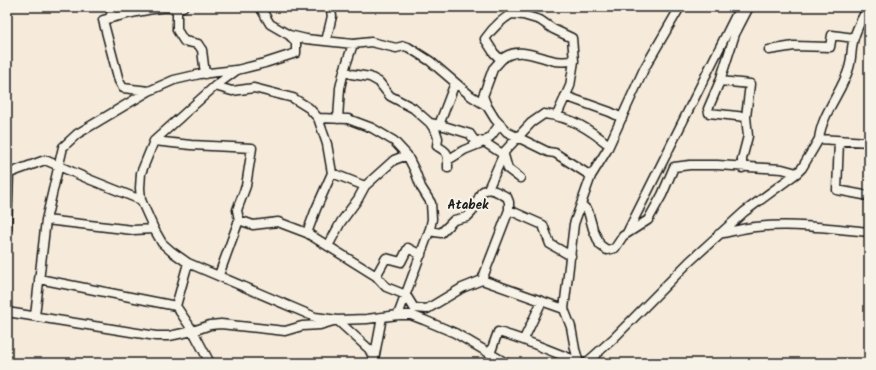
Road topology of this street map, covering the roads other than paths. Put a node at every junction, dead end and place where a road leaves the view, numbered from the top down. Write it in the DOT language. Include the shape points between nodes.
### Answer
graph roads {
  1 [pos="113,7"];
  2 [pos="260,7"];
  3 [pos="330,7"];
  4 [pos="528,7"];
  5 [pos="680,7"];
  6 [pos="740,7"];
  7 [pos="749,7"];
  8 [pos="868,7"];
  9 [pos="180,8"];
  10 [pos="512,14"];
  11 [pos="110,18"];
  12 [pos="289,35"];
  13 [pos="854,38"];
  14 [pos="326,41"];
  15 [pos="353,44"];
  16 [pos="769,50"];
  17 [pos="501,60"];
  18 [pos="574,62"];
  19 [pos="237,70"];
  20 [pos="344,71"];
  21 [pos="205,74"];
  22 [pos="720,81"];
  23 [pos="455,83"];
  24 [pos="215,86"];
  25 [pos="149,92"];
  26 [pos="565,96"];
  27 [pos="487,106"];
  28 [pos="557,116"];
  29 [pos="746,117"];
  30 [pos="318,118"];
  31 [pos="622,118"];
  32 [pos="338,119"];
  33 [pos="430,123"];
  34 [pos="500,124"];
  35 [pos="439,125"];
  36 [pos="518,137"];
  37 [pos="819,138"];
  38 [pos="154,141"];
  39 [pos="838,141"];
  40 [pos="484,142"];
  41 [pos="869,142"];
  42 [pos="609,145"];
  43 [pos="407,155"];
  44 [pos="504,155"];
  45 [pos="57,166"];
  46 [pos="742,168"];
  47 [pos="332,173"];
  48 [pos="797,173"];
  49 [pos="8,174"];
  50 [pos="591,176"];
  51 [pos="520,178"];
  52 [pos="365,186"];
  53 [pos="488,189"];
  54 [pos="869,196"];
  55 [pos="141,200"];
  56 [pos="581,204"];
  57 [pos="509,210"];
  58 [pos="46,220"];
  59 [pos="239,220"];
  60 [pos="7,229"];
  61 [pos="154,229"];
  62 [pos="429,230"];
  63 [pos="869,232"];
  64 [pos="307,233"];
  65 [pos="627,234"];
  66 [pos="719,234"];
  67 [pos="328,246"];
  68 [pos="421,255"];
  69 [pos="571,256"];
  70 [pos="188,263"];
  71 [pos="219,275"];
  72 [pos="376,276"];
  73 [pos="39,280"];
  74 [pos="482,280"];
  75 [pos="406,295"];
  76 [pos="542,301"];
  77 [pos="176,306"];
  78 [pos="428,309"];
  79 [pos="564,309"];
  80 [pos="7,312"];
  81 [pos="398,315"];
  82 [pos="411,315"];
  83 [pos="35,316"];
  84 [pos="382,317"];
  85 [pos="337,320"];
  86 [pos="193,331"];
  87 [pos="524,339"];
  88 [pos="490,354"];
  89 [pos="374,362"];
  90 [pos="581,362"];
  91 [pos="210,363"];
  92 [pos="506,363"];
  1 -- 11 [label="street"];
  2 -- 12 [label="street" via="270,24"];
  3 -- 14 [label="street" via="332,16"];
  4 -- 10 [label="street"];
  5 -- 31 [label="street" via="644,68"];
  6 -- 65 [label="street"];
  7 -- 22 [label="street" via="735,34"];
  8 -- 13 [label="street"];
  9 -- 11 [label="street" via="163,8"];
  9 -- 21 [label="street" via="177,30 184,41 198,44 202,50"];
  10 -- 17 [label="street" via="492,28 485,38"];
  10 -- 18 [label="street" via="540,20 572,38"];
  11 -- 25 [label="street" via="103,20 119,81 123,88"];
  12 -- 14 [label="street"];
  12 -- 19 [label="street" via="296,42 296,53"];
  13 -- 16 [label="street" via="832,35 830,48 794,46"];
  13 -- 37 [label="street" via="849,68 828,111"];
  14 -- 15 [label="street"];
  15 -- 20 [label="street"];
  15 -- 23 [label="street" via="371,42 396,48 408,47 430,61"];
  17 -- 18 [label="street" via="506,55 520,52 556,61"];
  17 -- 27 [label="street" via="493,69 483,96"];
  18 -- 26 [label="street" via="570,86"];
  19 -- 21 [label="street"];
  19 -- 24 [label="street"];
  20 -- 32 [label="street"];
  20 -- 33 [label="street" via="370,77 379,82 390,96 414,108"];
  21 -- 25 [label="street" via="174,80"];
  22 -- 29 [label="street" via="750,84"];
  22 -- 29 [label="street" via="708,109 709,113"];
  23 -- 27 [label="street"];
  23 -- 35 [label="street"];
  24 -- 30 [label="street" via="232,91 254,88 293,98 309,108"];
  24 -- 38 [label="street"];
  25 -- 45 [label="street" via="77,134 63,147"];
  26 -- 28 [label="street"];
  26 -- 31 [label="street"];
  27 -- 34 [label="street"];
  28 -- 36 [label="street" via="544,114"];
  28 -- 42 [label="street" via="574,121"];
  29 -- 46 [label="street" via="748,136"];
  30 -- 32 [label="street"];
  30 -- 47 [label="street" via="328,144"];
  31 -- 42 [label="street"];
  32 -- 43 [label="street" via="360,123 386,135"];
  33 -- 35 [label="street"];
  33 -- 40 [label="street" via="438,138 437,146 448,155 448,164 464,150"];
  34 -- 36 [label="street" via="507,132"];
  34 -- 40 [label="street"];
  35 -- 40 [label="street" via="470,134 474,140"];
  36 -- 44 [label="street"];
  36 -- 50 [label="street" via="555,153"];
  37 -- 39 [label="street"];
  37 -- 48 [label="street"];
  38 -- 55 [label="street" via="140,173"];
  38 -- 59 [label="street" via="252,148 246,186 236,210"];
  39 -- 41 [label="street"];
  39 -- 54 [label="street" via="837,190"];
  40 -- 44 [label="street"];
  42 -- 50 [label="street"];
  43 -- 52 [label="street" via="394,160"];
  43 -- 62 [label="street" via="431,203 432,220"];
  44 -- 51 [label="street" via="508,169"];
  44 -- 53 [label="street"];
  45 -- 49 [label="street" via="46,160"];
  45 -- 55 [label="street"];
  45 -- 58 [label="street"];
  46 -- 48 [label="street" via="782,169"];
  46 -- 65 [label="street" via="690,165 674,167 648,220"];
  47 -- 52 [label="street"];
  47 -- 64 [label="street"];
  48 -- 66 [label="street"];
  49 -- 60 [label="street"];
  50 -- 56 [label="street"];
  52 -- 67 [label="street"];
  53 -- 57 [label="street" via="507,197 510,202"];
  53 -- 62 [label="street" via="483,190 467,217 454,220 441,233"];
  55 -- 61 [label="street"];
  56 -- 65 [label="street" via="588,211 600,245 607,250 615,248"];
  56 -- 69 [label="street" via="574,224"];
  57 -- 69 [label="street" via="543,225 550,244"];
  57 -- 74 [label="street"];
  58 -- 61 [label="street" via="133,230"];
  58 -- 73 [label="street"];
  59 -- 64 [label="street" via="253,225 278,222"];
  59 -- 71 [label="street"];
  61 -- 70 [label="street" via="170,251"];
  62 -- 68 [label="street"];
  63 -- 66 [label="street" via="788,226 755,227"];
  64 -- 67 [label="street"];
  66 -- 90 [label="street" via="614,338"];
  67 -- 72 [label="street"];
  68 -- 72 [label="street" via="408,248 401,262 386,258"];
  68 -- 75 [label="street"];
  69 -- 79 [label="street"];
  70 -- 71 [label="street"];
  70 -- 77 [label="street"];
  71 -- 85 [label="street" via="315,317"];
  72 -- 75 [label="street" via="386,287"];
  73 -- 77 [label="street"];
  73 -- 83 [label="street"];
  74 -- 76 [label="street"];
  74 -- 78 [label="street" via="462,288"];
  75 -- 78 [label="street" via="414,308"];
  75 -- 81 [label="street"];
  76 -- 79 [label="street"];
  76 -- 87 [label="street"];
  77 -- 86 [label="street"];
  78 -- 82 [label="street"];
  79 -- 90 [label="street"];
  80 -- 83 [label="street"];
  81 -- 82 [label="street"];
  81 -- 84 [label="street"];
  82 -- 88 [label="street" via="455,333"];
  83 -- 86 [label="street" via="156,336"];
  84 -- 85 [label="street"];
  84 -- 89 [label="street"];
  85 -- 86 [label="street" via="285,331 221,324"];
  85 -- 89 [label="street" via="369,350"];
  86 -- 91 [label="street"];
  87 -- 88 [label="street" via="498,332"];
  87 -- 90 [label="street"];
  88 -- 92 [label="street"];
}
